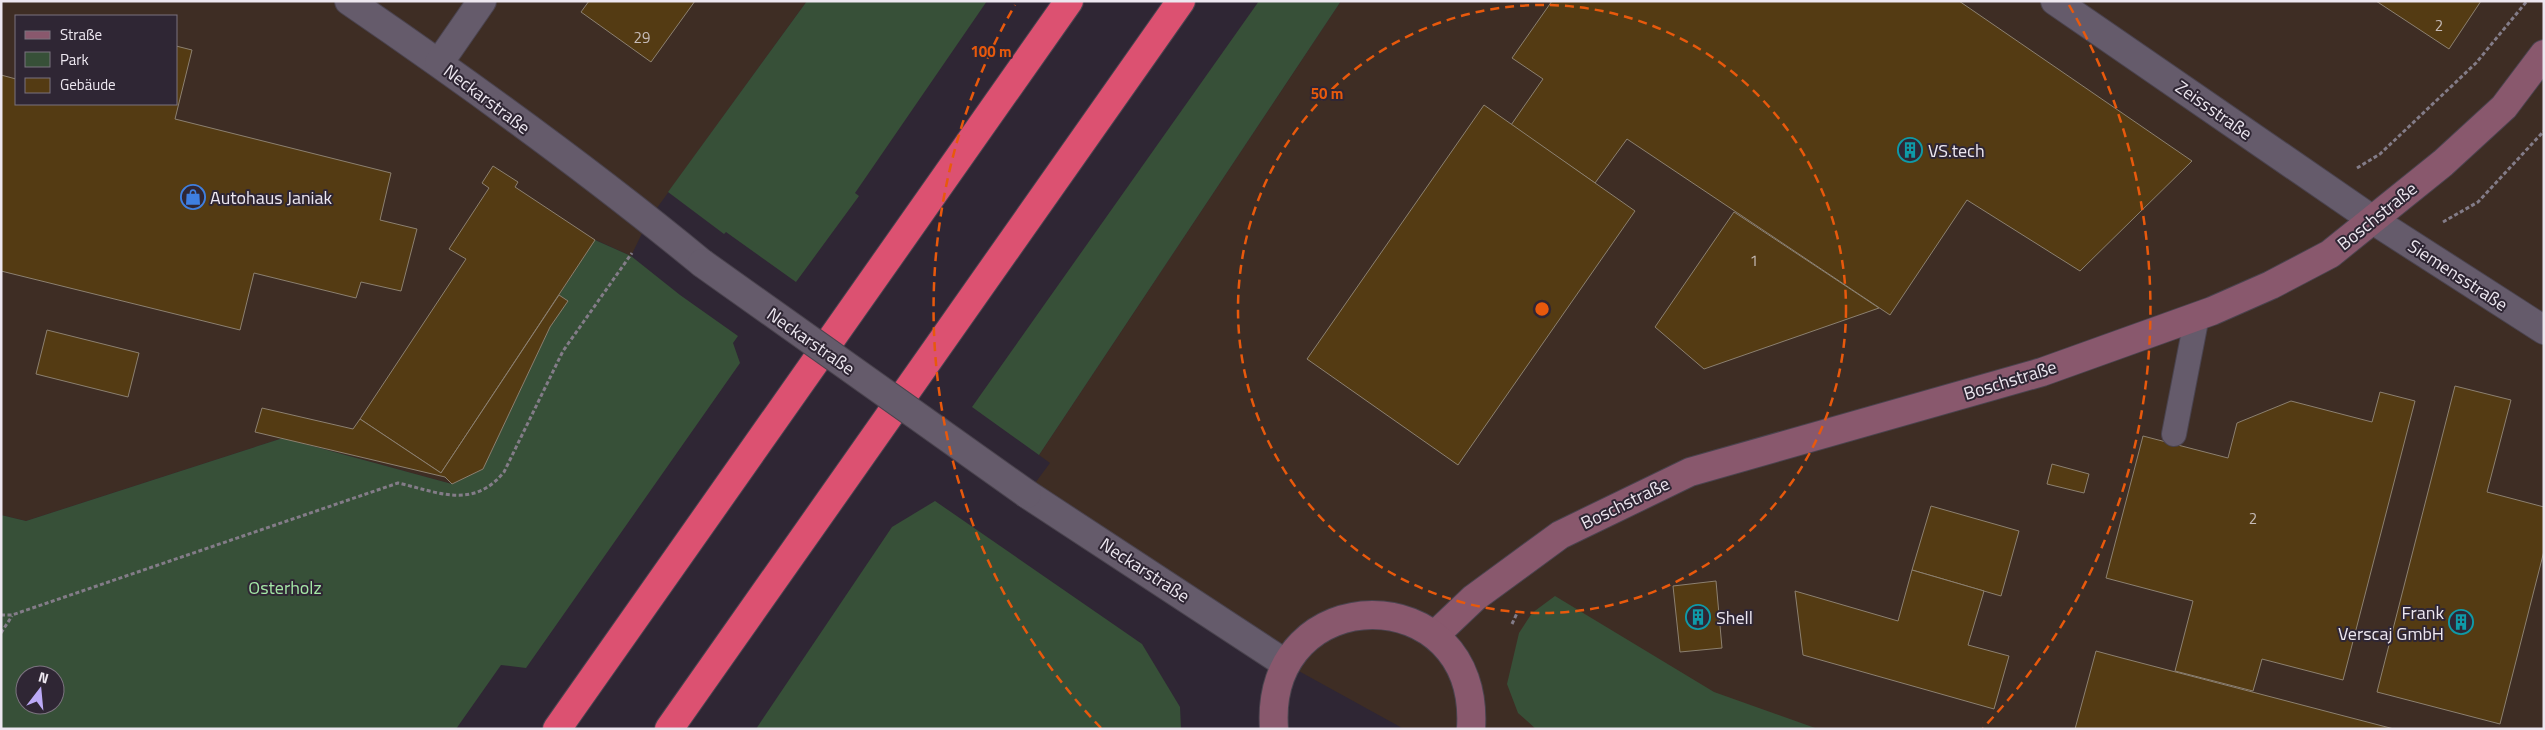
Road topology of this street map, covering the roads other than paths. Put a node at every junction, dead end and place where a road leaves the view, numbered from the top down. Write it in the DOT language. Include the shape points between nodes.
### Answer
graph roads {
  1 [pos="349,1"];
  2 [pos="482,1"];
  3 [pos="1069,1"];
  4 [pos="1180,1"];
  5 [pos="2055,1"];
  6 [pos="2544,54"];
  7 [pos="439,64"];
  8 [pos="2373,220"];
  9 [pos="2197,316"];
  10 [pos="2544,330"];
  11 [pos="2174,434"];
  12 [pos="1435,635"];
  13 [pos="1286,664"];
  14 [pos="557,729"];
  15 [pos="669,729"];
  16 [pos="1274,729"];
  17 [pos="1471,729"];
  1 -- 7 [label="street, Neckarstraße"];
  2 -- 7 [label="street"];
  3 -- 14 [label="highway"];
  4 -- 15 [label="highway"];
  5 -- 8 [label="street, Zeissstraße"];
  6 -- 8 [label="street, Boschstraße" via="2504,106 2443,163"];
  7 -- 13 [label="street, Neckarstraße, bridge" via="649,219 702,263 1027,494"];
  8 -- 9 [label="street, Boschstraße" via="2321,259 2271,285"];
  8 -- 10 [label="street, Siemensstraße"];
  9 -- 11 [label="lane"];
  9 -- 12 [label="street, Boschstraße" via="2042,372 1690,472 1560,535 1474,598"];
  12 -- 13 [label="street" via="1405,619 1371,614 1337,620 1308,638"];
  12 -- 17 [label="street" via="1454,656 1467,680 1473,707"];
  13 -- 16 [label="street" via="1276,686"];
}
